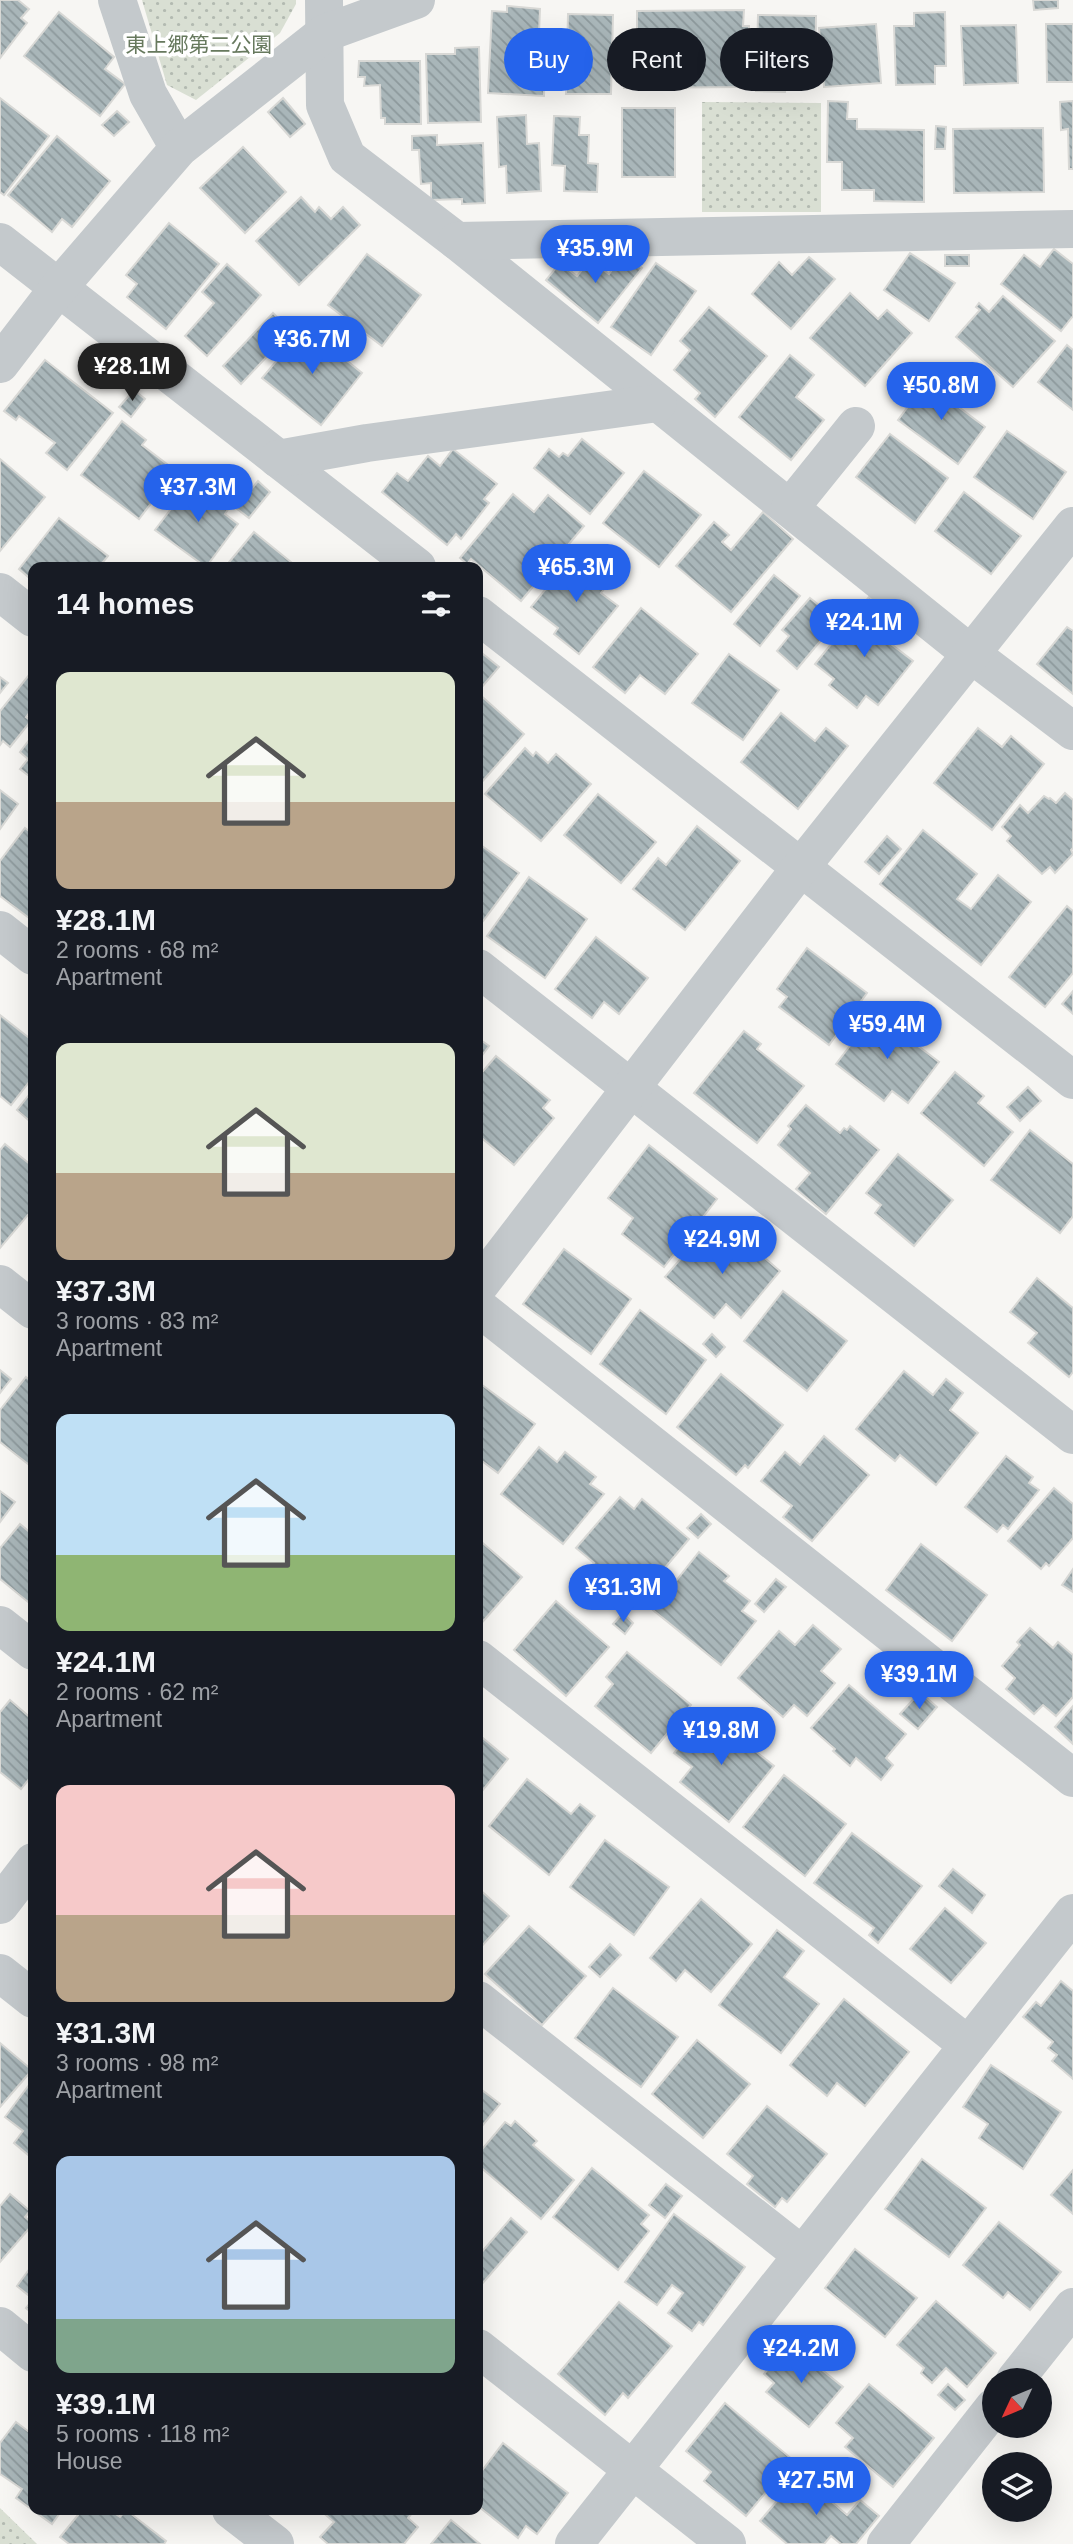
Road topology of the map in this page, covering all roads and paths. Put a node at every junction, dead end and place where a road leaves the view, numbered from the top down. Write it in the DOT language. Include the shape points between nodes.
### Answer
graph roads {
  1 [pos="117,0"];
  2 [pos="416,0"];
  3 [pos="324,17"];
  4 [pos="179,148"];
  5 [pos="1073,229"];
  6 [pos="457,241"];
  7 [pos="0,242"];
  8 [pos="59,287"];
  9 [pos="0,364"];
  10 [pos="658,403"];
  11 [pos="856,426"];
  12 [pos="278,459"];
  13 [pos="790,508"];
  14 [pos="1073,526"];
  15 [pos="411,562"];
  16 [pos="0,592"];
  17 [pos="28,614"];
  18 [pos="483,619"];
  19 [pos="971,654"];
  20 [pos="1073,731"];
  21 [pos="801,867"];
  22 [pos="0,930"];
  23 [pos="28,952"];
  24 [pos="483,972"];
  25 [pos="1073,1080"];
  26 [pos="631,1089"];
  27 [pos="483,1281"];
  28 [pos="0,1284"];
  29 [pos="28,1306"];
  30 [pos="483,1311"];
  31 [pos="1073,1435"];
  32 [pos="0,1625"];
  33 [pos="28,1647"];
  34 [pos="483,1663"];
  35 [pos="1073,1778"];
  36 [pos="28,1869"];
  37 [pos="0,1905"];
  38 [pos="1073,1913"];
  39 [pos="0,1973"];
  40 [pos="28,1995"];
  41 [pos="483,2004"];
  42 [pos="968,2045"];
  43 [pos="803,2255"];
  44 [pos="1073,2307"];
  45 [pos="0,2326"];
  46 [pos="28,2349"];
  47 [pos="483,2352"];
  48 [pos="1025,2368"];
  49 [pos="982,2422"];
  50 [pos="633,2469"];
  51 [pos="237,2515"];
  52 [pos="275,2544"];
  53 [pos="574,2544"];
  54 [pos="727,2544"];
  55 [pos="886,2544"];
  1 -- 4 [label="street" via="148,94"];
  2 -- 3 [label="street"];
  3 -- 4 [label="street"];
  3 -- 6 [label="street" via="325,105 347,157"];
  4 -- 8 [label="street"];
  5 -- 6 [label="street"];
  6 -- 10 [label="street"];
  7 -- 8 [label="street"];
  8 -- 9 [label="street"];
  8 -- 12 [label="street"];
  10 -- 12 [label="street"];
  10 -- 13 [label="street"];
  11 -- 13 [label="street"];
  12 -- 15 [label="street"];
  13 -- 19 [label="street"];
  14 -- 19 [label="street"];
  16 -- 17 [label="street"];
  18 -- 21 [label="street"];
  19 -- 20 [label="street"];
  19 -- 21 [label="street"];
  21 -- 25 [label="street"];
  21 -- 26 [label="street"];
  22 -- 23 [label="street"];
  24 -- 26 [label="street"];
  26 -- 27 [label="street"];
  26 -- 31 [label="street"];
  28 -- 29 [label="street"];
  30 -- 35 [label="street"];
  32 -- 33 [label="street"];
  34 -- 42 [label="street"];
  36 -- 37 [label="street"];
  38 -- 42 [label="street"];
  39 -- 40 [label="street"];
  41 -- 43 [label="street"];
  42 -- 43 [label="street"];
  43 -- 50 [label="street"];
  44 -- 48 [label="street"];
  45 -- 46 [label="street"];
  47 -- 50 [label="street"];
  49 -- 55 [label="street"];
  50 -- 53 [label="street"];
  50 -- 54 [label="street"];
  51 -- 52 [label="street"];
}
